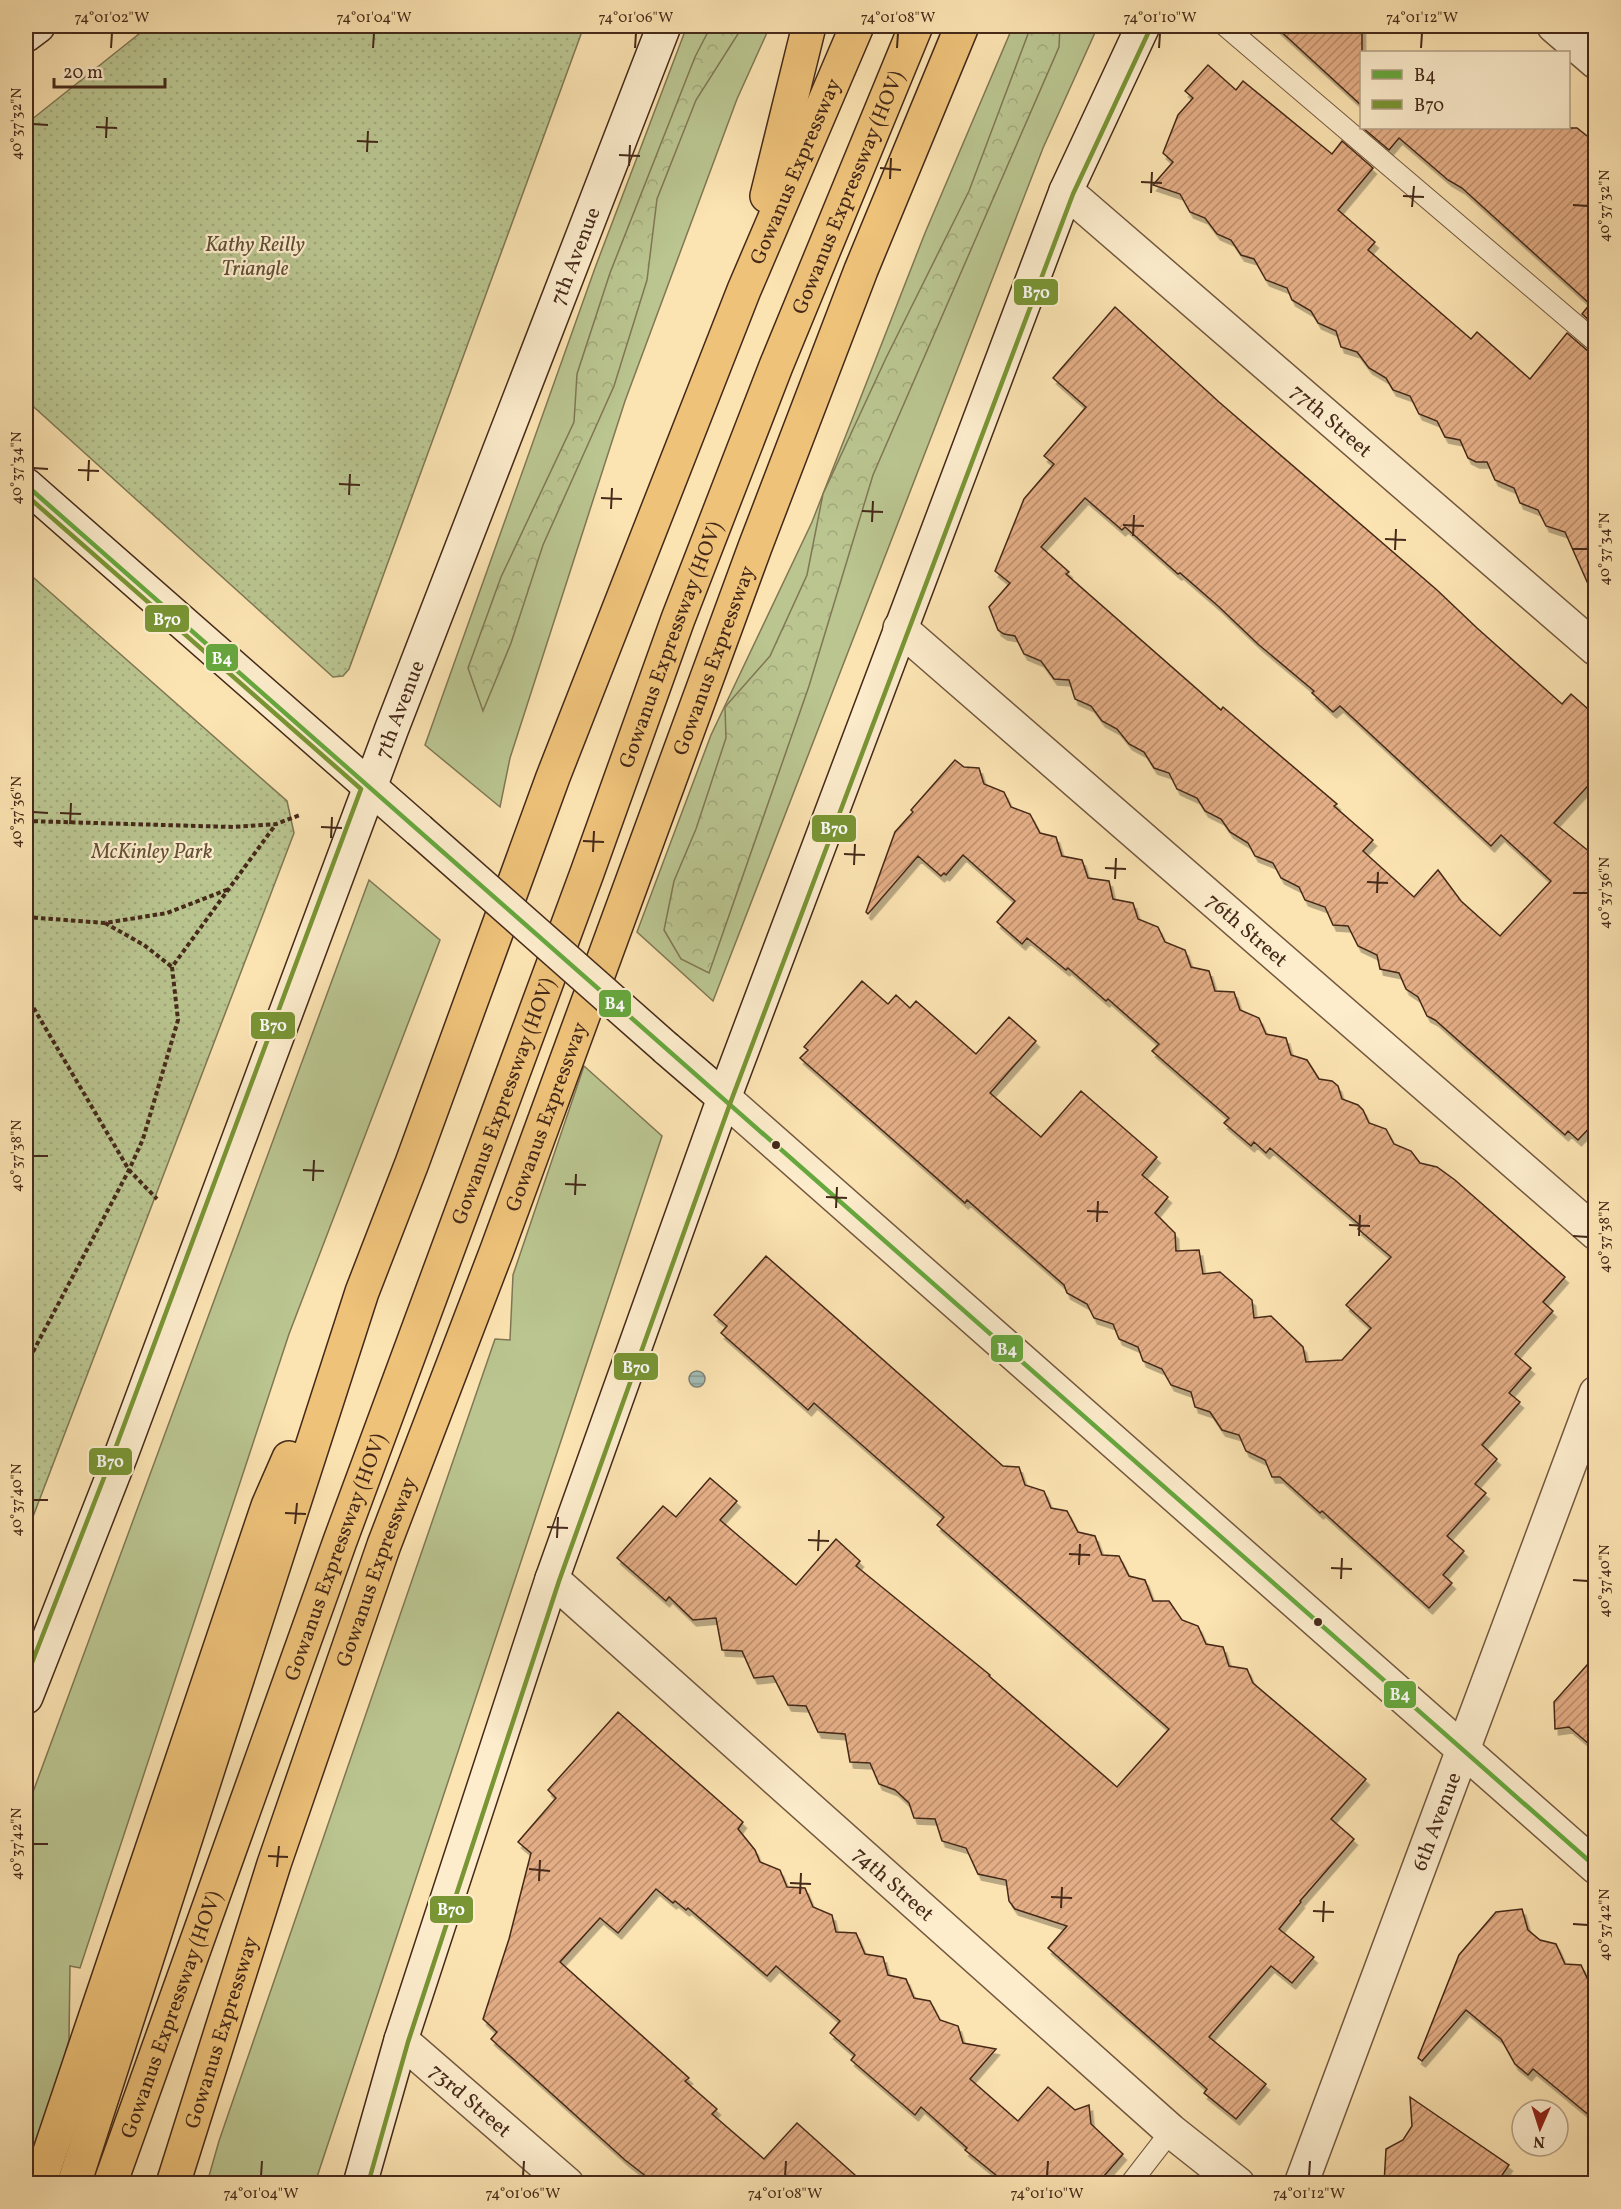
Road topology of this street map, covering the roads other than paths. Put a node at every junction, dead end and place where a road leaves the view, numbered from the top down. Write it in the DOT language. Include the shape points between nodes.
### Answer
graph roads {
  1 [pos="38,26"];
  2 [pos="664,26"];
  3 [pos="809,26"];
  4 [pos="856,26"];
  5 [pos="916,26"];
  6 [pos="962,26"];
  7 [pos="1143,26"];
  8 [pos="1225,26"];
  9 [pos="1554,26"];
  10 [pos="26,35"];
  11 [pos="1596,62"];
  12 [pos="1066,191"];
  13 [pos="744,290"];
  14 [pos="1596,342"];
  15 [pos="26,485"];
  16 [pos="900,628"];
  17 [pos="1596,649"];
  18 [pos="369,787"];
  19 [pos="724,1098"];
  20 [pos="1596,1233"];
  21 [pos="362,1292"];
  22 [pos="1596,1393"];
  23 [pos="552,1579"];
  24 [pos="26,1697"];
  25 [pos="1462,1750"];
  26 [pos="1596,1867"];
  27 [pos="402,2040"];
  28 [pos="1171,2131"];
  29 [pos="39,2184"];
  30 [pos="74,2184"];
  31 [pos="110,2184"];
  32 [pos="173,2184"];
  33 [pos="360,2184"];
  34 [pos="567,2184"];
  35 [pos="1130,2184"];
  36 [pos="1238,2184"];
  37 [pos="1301,2184"];
  1 -- 10 [label="main road"];
  2 -- 18 [label="main road, 7th Avenue"];
  3 -- 13 [label="highway"];
  4 -- 13 [label="highway, Gowanus Expressway"];
  5 -- 31 [label="highway, Gowanus Expressway (HOV)" via="776,366 678,619 340,1541"];
  6 -- 32 [label="highway, Gowanus Expressway" via="861,270 759,536 497,1250 384,1545 274,1864"];
  7 -- 12 [label="main road"];
  8 -- 14 [label="lane"];
  9 -- 11 [label="main road"];
  12 -- 16 [label="main road"];
  12 -- 17 [label="main road, 77th Street"];
  13 -- 21 [label="highway, Gowanus Expressway" via="553,777"];
  15 -- 18 [label="main road"];
  16 -- 19 [label="main road"];
  16 -- 20 [label="main road, 76th Street"];
  18 -- 19 [label="main road, bridge"];
  18 -- 24 [label="main road, 7th Avenue" via="121,1455"];
  19 -- 23 [label="main road"];
  19 -- 25 [label="main road"];
  21 -- 29 [label="highway" via="268,1506"];
  21 -- 30 [label="highway, Gowanus Expressway"];
  22 -- 25 [label="main road, 6th Avenue"];
  23 -- 27 [label="main road"];
  23 -- 28 [label="main road, 74th Street"];
  25 -- 26 [label="main road"];
  25 -- 37 [label="main road, 6th Avenue"];
  27 -- 33 [label="main road"];
  27 -- 34 [label="main road, 73rd Street"];
  28 -- 35 [label="lane"];
  28 -- 36 [label="main road, 74th Street"];
}
